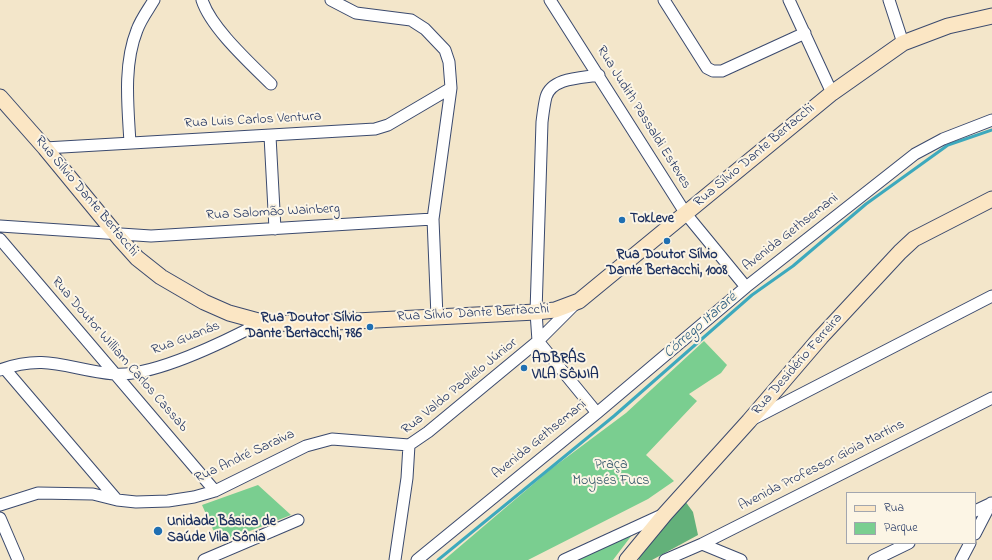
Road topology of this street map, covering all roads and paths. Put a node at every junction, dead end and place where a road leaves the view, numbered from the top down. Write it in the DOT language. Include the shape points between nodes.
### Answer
graph roads {
  1 [pos="154,0"];
  2 [pos="202,0"];
  3 [pos="550,0"];
  4 [pos="664,0"];
  5 [pos="789,0"];
  6 [pos="889,0"];
  7 [pos="336,1"];
  8 [pos="991,15"];
  9 [pos="805,33"];
  10 [pos="903,43"];
  11 [pos="599,75"];
  12 [pos="271,84"];
  13 [pos="451,88"];
  14 [pos="832,92"];
  15 [pos="0,97"];
  16 [pos="992,120"];
  17 [pos="270,136"];
  18 [pos="130,143"];
  19 [pos="45,148"];
  20 [pos="992,199"];
  21 [pos="686,214"];
  22 [pos="433,219"];
  23 [pos="0,226"];
  24 [pos="275,229"];
  25 [pos="115,233"];
  26 [pos="0,239"];
  27 [pos="746,287"];
  28 [pos="992,296"];
  29 [pos="578,301"];
  30 [pos="536,312"];
  31 [pos="437,317"];
  32 [pos="262,322"];
  33 [pos="538,342"];
  34 [pos="2,370"];
  35 [pos="114,374"];
  36 [pos="992,398"];
  37 [pos="597,413"];
  38 [pos="749,421"];
  39 [pos="409,445"];
  40 [pos="215,491"];
  41 [pos="117,500"];
  42 [pos="992,503"];
  43 [pos="0,504"];
  44 [pos="976,511"];
  45 [pos="665,514"];
  46 [pos="0,518"];
  47 [pos="298,520"];
  48 [pos="638,526"];
  49 [pos="976,532"];
  50 [pos="702,544"];
  51 [pos="907,544"];
  52 [pos="969,544"];
  53 [pos="633,554"];
  54 [pos="18,560"];
  55 [pos="204,560"];
  56 [pos="395,560"];
  57 [pos="417,560"];
  58 [pos="564,560"];
  59 [pos="665,560"];
  60 [pos="741,560"];
  61 [pos="874,560"];
  62 [pos="961,560"];
  1 -- 18 [label="street" via="136,31 131,52 128,94"];
  2 -- 12 [label="street" via="212,20"];
  3 -- 11 [label="street, Rua Judith Passaldi Esteves"];
  4 -- 9 [label="street" via="707,68 713,71 722,71"];
  5 -- 9 [label="street"];
  6 -- 10 [label="street"];
  7 -- 13 [label="street" via="356,13 411,20 425,29 445,50 450,68"];
  8 -- 10 [label="street, Rua Sílvio Dante Bertacchi" via="948,26"];
  9 -- 14 [label="street"];
  10 -- 14 [label="street, Rua Sílvio Dante Bertacchi"];
  11 -- 21 [label="street, Rua Judith Passaldi Esteves"];
  11 -- 30 [label="street, Rua Valdo Paolielo Júnior" via="559,82 546,96 542,122"];
  13 -- 17 [label="street, Rua Luis Carlos Ventura" via="388,125 375,129"];
  13 -- 22 [label="street"];
  14 -- 21 [label="street, Rua Sílvio Dante Bertacchi"];
  15 -- 19 [label="street, Rua Sílvio Dante Bertacchi"];
  16 -- 27 [label="street, Avenida Gethsemani" via="943,139 915,154"];
  17 -- 18 [label="street, Rua Luis Carlos Ventura"];
  17 -- 24 [label="street"];
  18 -- 19 [label="street, Rua Luis Carlos Ventura"];
  19 -- 25 [label="street, Rua Sílvio Dante Bertacchi"];
  20 -- 38 [label="street, Rua Desidério Ferreira" via="914,239 905,247 821,337"];
  21 -- 27 [label="street, Rua Judith Passaldi Esteves"];
  21 -- 29 [label="street, Rua Sílvio Dante Bertacchi"];
  22 -- 24 [label="street, Rua Salomão Wainberg"];
  22 -- 31 [label="street"];
  23 -- 25 [label="street, Rua Salomão Wainberg"];
  24 -- 25 [label="street, Rua Salomão Wainberg" via="151,236"];
  25 -- 32 [label="street, Rua Sílvio Dante Bertacchi" via="137,258 180,289 229,313"];
  26 -- 35 [label="street, Rua Doutor William Carlos Cassab"];
  27 -- 37 [label="street, Avenida Gethsemani"];
  28 -- 38 [label="street"];
  29 -- 30 [label="street, Rua Sílvio Dante Bertacchi" via="555,310"];
  29 -- 33 [label="street"];
  30 -- 31 [label="street, Rua Sílvio Dante Bertacchi"];
  30 -- 33 [label="street, Rua Valdo Paolielo Júnior"];
  31 -- 32 [label="street, Rua Sílvio Dante Bertacchi" via="296,324"];
  32 -- 35 [label="street, Rua Guanás" via="231,338 155,368"];
  33 -- 37 [label="street"];
  33 -- 39 [label="street, Rua Valdo Paolielo Júnior"];
  34 -- 35 [label="street, Rua Guanás" via="21,363 48,362"];
  34 -- 41 [label="street"];
  35 -- 40 [label="street, Rua Doutor William Carlos Cassab"];
  36 -- 50 [label="street, Avenida Professor Gioia Martins"];
  37 -- 57 [label="street, Avenida Gethsemani"];
  38 -- 45 [label="street, Rua Desidério Ferreira"];
  39 -- 40 [label="street, Rua André Saraiva" via="332,439 306,446"];
  39 -- 56 [label="street, Rua Valdo Paolielo Júnior" via="407,478"];
  40 -- 41 [label="street, Rua André Saraiva" via="168,501"];
  41 -- 43 [label="street, Rua André Saraiva" via="93,494 38,493"];
  42 -- 44 [label="street"];
  42 -- 49 [label="street"];
  45 -- 48 [label="street"];
  45 -- 53 [label="street, Rua Desidério Ferreira"];
  46 -- 54 [label="street"];
  47 -- 55 [label="street"];
  48 -- 53 [label="street"];
  48 -- 58 [label="street"];
  50 -- 59 [label="street, Avenida Professor Gioia Martins"];
  50 -- 60 [label="street"];
  51 -- 61 [label="street"];
  52 -- 62 [label="street"];
}
